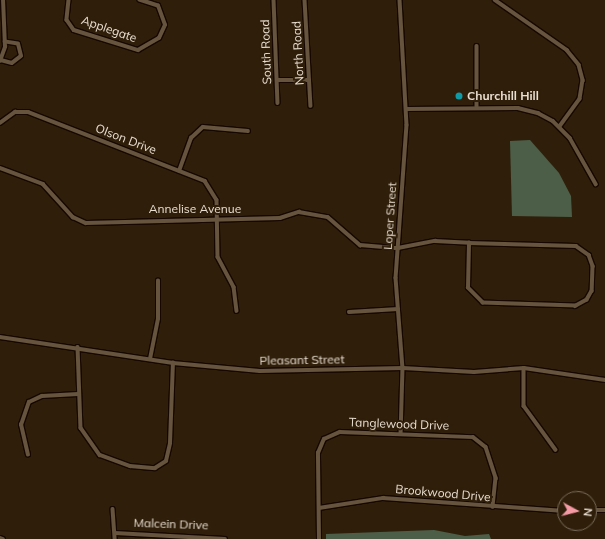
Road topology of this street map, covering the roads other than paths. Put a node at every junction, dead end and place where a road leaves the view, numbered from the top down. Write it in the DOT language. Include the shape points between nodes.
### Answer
graph roads {
  1 [pos="3,0"];
  2 [pos="69,0"];
  3 [pos="140,0"];
  4 [pos="274,0"];
  5 [pos="305,0"];
  6 [pos="400,0"];
  7 [pos="495,0"];
  8 [pos="5,42"];
  9 [pos="477,46"];
  10 [pos="1,60"];
  11 [pos="278,80"];
  12 [pos="309,80"];
  13 [pos="278,103"];
  14 [pos="310,106"];
  15 [pos="478,108"];
  16 [pos="406,109"];
  17 [pos="0,123"];
  18 [pos="560,127"];
  19 [pos="248,131"];
  20 [pos="0,168"];
  21 [pos="179,170"];
  22 [pos="596,184"];
  23 [pos="217,220"];
  24 [pos="469,243"];
  25 [pos="398,248"];
  26 [pos="158,281"];
  27 [pos="398,309"];
  28 [pos="237,311"];
  29 [pos="349,312"];
  30 [pos="0,337"];
  31 [pos="78,347"];
  32 [pos="150,359"];
  33 [pos="173,363"];
  34 [pos="403,368"];
  35 [pos="524,368"];
  36 [pos="605,380"];
  37 [pos="78,394"];
  38 [pos="401,434"];
  39 [pos="556,450"];
  40 [pos="28,455"];
  41 [pos="493,507"];
  42 [pos="320,508"];
  43 [pos="113,509"];
  44 [pos="557,511"];
  45 [pos="115,533"];
  46 [pos="115,539"];
  47 [pos="226,539"];
  48 [pos="320,539"];
  1 -- 8 [label="street"];
  2 -- 3 [label="street, Applegate" via="67,20 74,30 138,50 159,38 165,25 158,6"];
  4 -- 11 [label="street, South Road"];
  5 -- 12 [label="street, North Road"];
  6 -- 16 [label="street, Loper Street"];
  7 -- 18 [label="street" via="566,50 579,65 583,80 581,97"];
  8 -- 10 [label="street"];
  8 -- 10 [label="street" via="18,44 21,56 12,63"];
  9 -- 15 [label="street"];
  11 -- 12 [label="street"];
  11 -- 13 [label="street, South Road"];
  12 -- 14 [label="street, North Road"];
  15 -- 16 [label="street"];
  15 -- 18 [label="street" via="526,110"];
  16 -- 25 [label="street, Loper Street"];
  17 -- 21 [label="street, Olson Drive" via="15,112 28,112"];
  18 -- 22 [label="street" via="574,143"];
  19 -- 21 [label="street" via="203,127 191,138"];
  20 -- 23 [label="street, Annelise Avenue" via="43,184 73,217 86,223"];
  21 -- 23 [label="street, Olson Drive" via="210,186 217,200"];
  23 -- 25 [label="street, Annelise Avenue" via="280,218 299,212 328,217 360,245"];
  23 -- 28 [label="street, Olson Drive" via="218,257 232,282"];
  24 -- 24 [label="street, Annelise Avenue" via="576,246 589,255 593,266 592,291 587,300 576,306 483,303 468,288"];
  24 -- 25 [label="street, Annelise Avenue" via="435,241"];
  25 -- 27 [label="street, Loper Street"];
  26 -- 32 [label="street" via="158,319"];
  27 -- 29 [label="street"];
  27 -- 34 [label="street, Loper Street"];
  30 -- 31 [label="street, Pleasant Street"];
  31 -- 32 [label="street, Pleasant Street"];
  31 -- 37 [label="street"];
  32 -- 33 [label="street, Pleasant Street"];
  33 -- 34 [label="street, Pleasant Street" via="260,371"];
  33 -- 37 [label="street" via="170,443 166,461 155,468 130,466 100,455 81,428"];
  34 -- 35 [label="street, Pleasant Street" via="474,372"];
  34 -- 38 [label="street, Loper Street"];
  35 -- 36 [label="street, Pleasant Street"];
  35 -- 39 [label="street" via="524,406"];
  37 -- 40 [label="street" via="42,396 29,402 21,425"];
  38 -- 41 [label="street, Tanglewood Drive" via="473,436 479,440 486,447 496,478"];
  38 -- 42 [label="street, Tanglewood Drive" via="340,432 324,439 318,453"];
  41 -- 42 [label="street, Brookwood Drive" via="383,498"];
  41 -- 44 [label="street, Brookwood Drive"];
  42 -- 48 [label="street, Tanglewood Drive"];
  43 -- 45 [label="street"];
  45 -- 46 [label="street"];
  45 -- 47 [label="street, Malcein Drive"];
}
